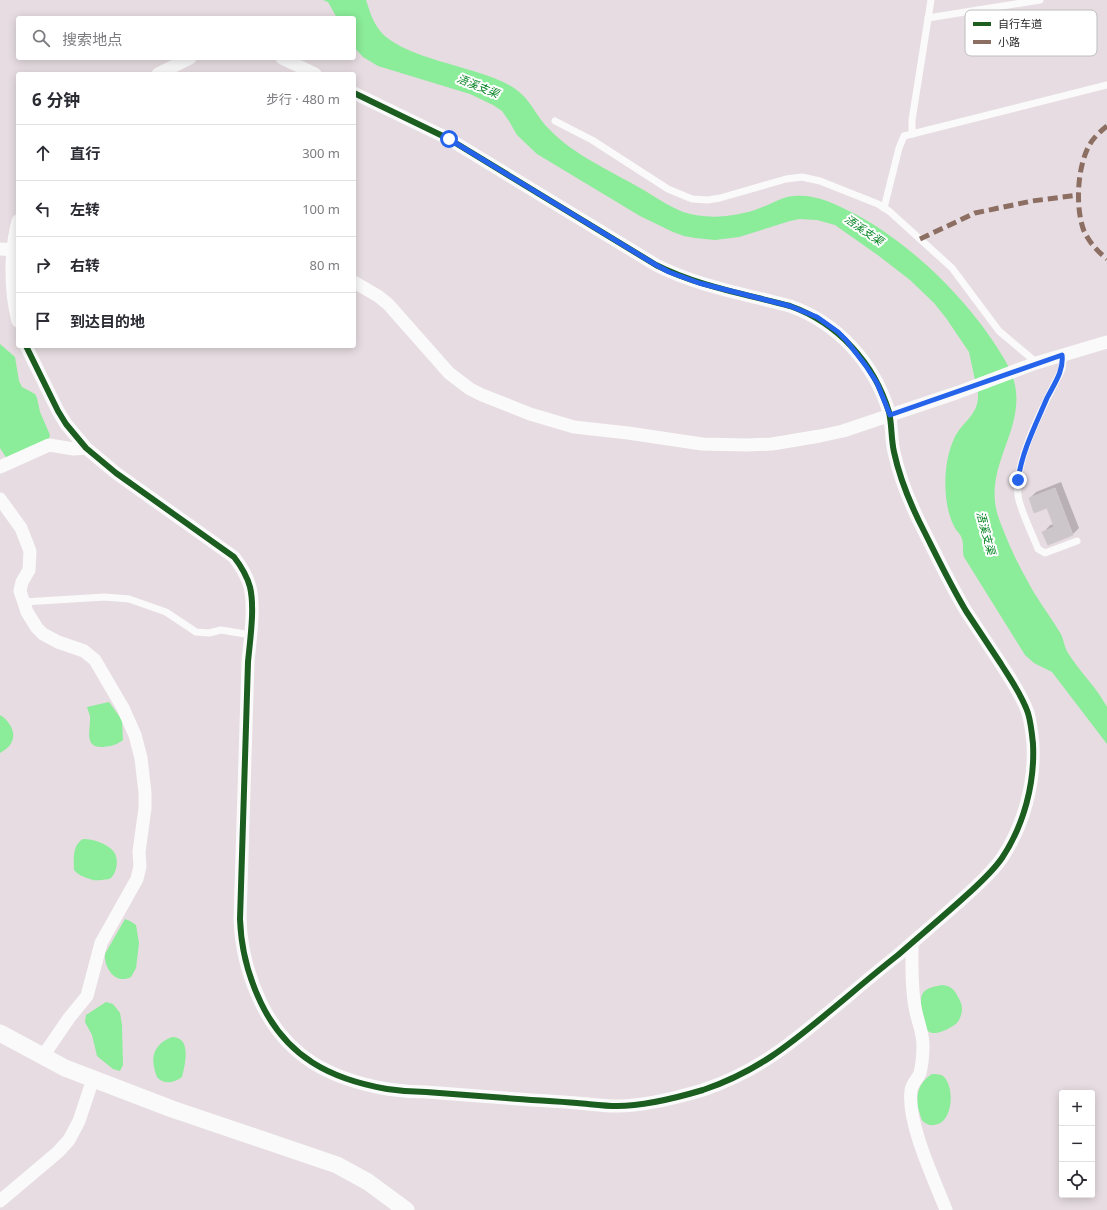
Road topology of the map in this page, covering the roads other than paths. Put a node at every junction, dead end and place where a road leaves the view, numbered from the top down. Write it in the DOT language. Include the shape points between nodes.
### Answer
graph roads {
  1 [pos="931,0"];
  2 [pos="1040,0"];
  3 [pos="978,10"];
  4 [pos="965,12"];
  5 [pos="928,18"];
  6 [pos="186,60"];
  7 [pos="286,60"];
  8 [pos="162,72"];
  9 [pos="311,72"];
  10 [pos="1107,85"];
  11 [pos="356,94"];
  12 [pos="555,121"];
  13 [pos="912,134"];
  14 [pos="884,208"];
  15 [pos="16,231"];
  16 [pos="0,249"];
  17 [pos="16,250"];
  18 [pos="356,283"];
  19 [pos="16,309"];
  20 [pos="1107,342"];
  21 [pos="27,348"];
  22 [pos="1062,355"];
  23 [pos="1035,364"];
  24 [pos="890,415"];
  25 [pos="86,448"];
  26 [pos="0,467"];
  27 [pos="0,499"];
  28 [pos="1077,541"];
  29 [pos="23,602"];
  30 [pos="251,635"];
  31 [pos="912,943"];
  32 [pos="0,1033"];
  33 [pos="43,1056"];
  34 [pos="93,1079"];
  35 [pos="0,1201"];
  36 [pos="406,1210"];
  37 [pos="946,1210"];
  1 -- 5 [label="lane"];
  2 -- 3 [label="lane"];
  4 -- 5 [label="lane"];
  5 -- 13 [label="lane"];
  6 -- 8 [label="street"];
  7 -- 9 [label="street"];
  10 -- 13 [label="lane"];
  11 -- 24 [label="street" via="449,139 669,272 699,283 790,306 817,317 842,336 866,366 877,383"];
  12 -- 14 [label="lane" via="592,140 668,189 692,199 720,198 786,179 802,177 820,181"];
  13 -- 14 [label="lane" via="904,136 899,148"];
  14 -- 23 [label="lane" via="952,268 999,331"];
  15 -- 17 [label="street"];
  16 -- 17 [label="street"];
  17 -- 19 [label="street" via="12,285"];
  18 -- 24 [label="street" via="388,304 449,373 470,389 530,414 574,427 702,444 747,445 772,444 820,436"];
  20 -- 22 [label="street"];
  21 -- 25 [label="street" via="58,410"];
  22 -- 23 [label="street"];
  22 -- 28 [label="lane" via="1062,369 1024,454 1019,471 1018,495 1038,549 1045,553"];
  23 -- 24 [label="street"];
  24 -- 31 [label="street" via="894,451 913,508 963,606 1022,700 1031,725 1033,740 1030,783 1019,824 1008,849 994,870"];
  25 -- 26 [label="street" via="49,445"];
  25 -- 30 [label="street" via="116,473 234,557 250,587"];
  27 -- 29 [label="street" via="21,528 30,551 29,570 20,591"];
  29 -- 30 [label="lane" via="106,597 129,599 166,612 196,632 209,633 221,630"];
  29 -- 33 [label="street" via="43,634 84,651 95,660 136,735 145,793 137,880 101,943 87,996"];
  30 -- 31 [label="street" via="240,919 242,947 249,976 274,1027 292,1047 321,1068 351,1080 390,1090 618,1106 662,1100 719,1084 771,1058"];
  31 -- 37 [label="street" via="913,997 923,1046 920,1073 910,1091 911,1106 917,1134"];
  32 -- 33 [label="street"];
  33 -- 34 [label="street"];
  34 -- 35 [label="street" via="69,1140"];
  34 -- 36 [label="street" via="172,1110 337,1165 368,1182"];
}
